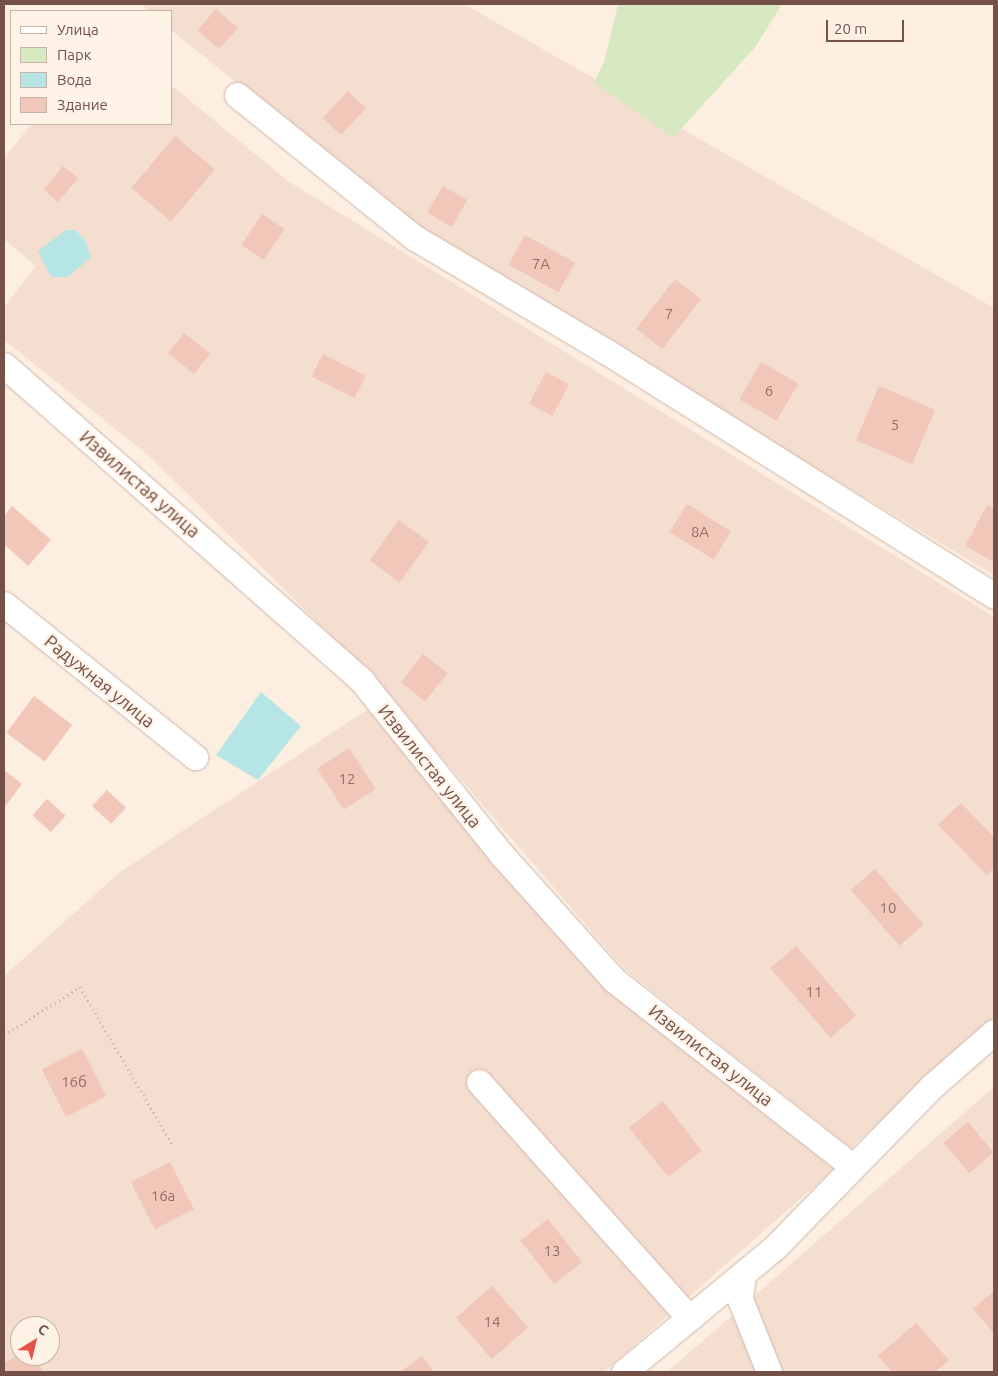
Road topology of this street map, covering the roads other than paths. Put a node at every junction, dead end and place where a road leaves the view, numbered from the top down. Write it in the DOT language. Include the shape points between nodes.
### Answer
graph roads {
  1 [pos="237,96"];
  2 [pos="4,365"];
  3 [pos="994,596"];
  4 [pos="4,604"];
  5 [pos="195,757"];
  6 [pos="994,1032"];
  7 [pos="479,1082"];
  8 [pos="853,1167"];
  9 [pos="743,1274"];
  10 [pos="689,1318"];
  11 [pos="624,1372"];
  12 [pos="769,1372"];
  1 -- 3 [label="street" via="415,238 604,350"];
  2 -- 8 [label="street, Извилистая улица" via="362,681 501,854 614,980"];
  4 -- 5 [label="street, Радужная улица"];
  6 -- 8 [label="street" via="930,1088"];
  7 -- 10 [label="street"];
  8 -- 9 [label="street"];
  9 -- 10 [label="street"];
  9 -- 12 [label="street" via="740,1299"];
  10 -- 11 [label="street"];
}
